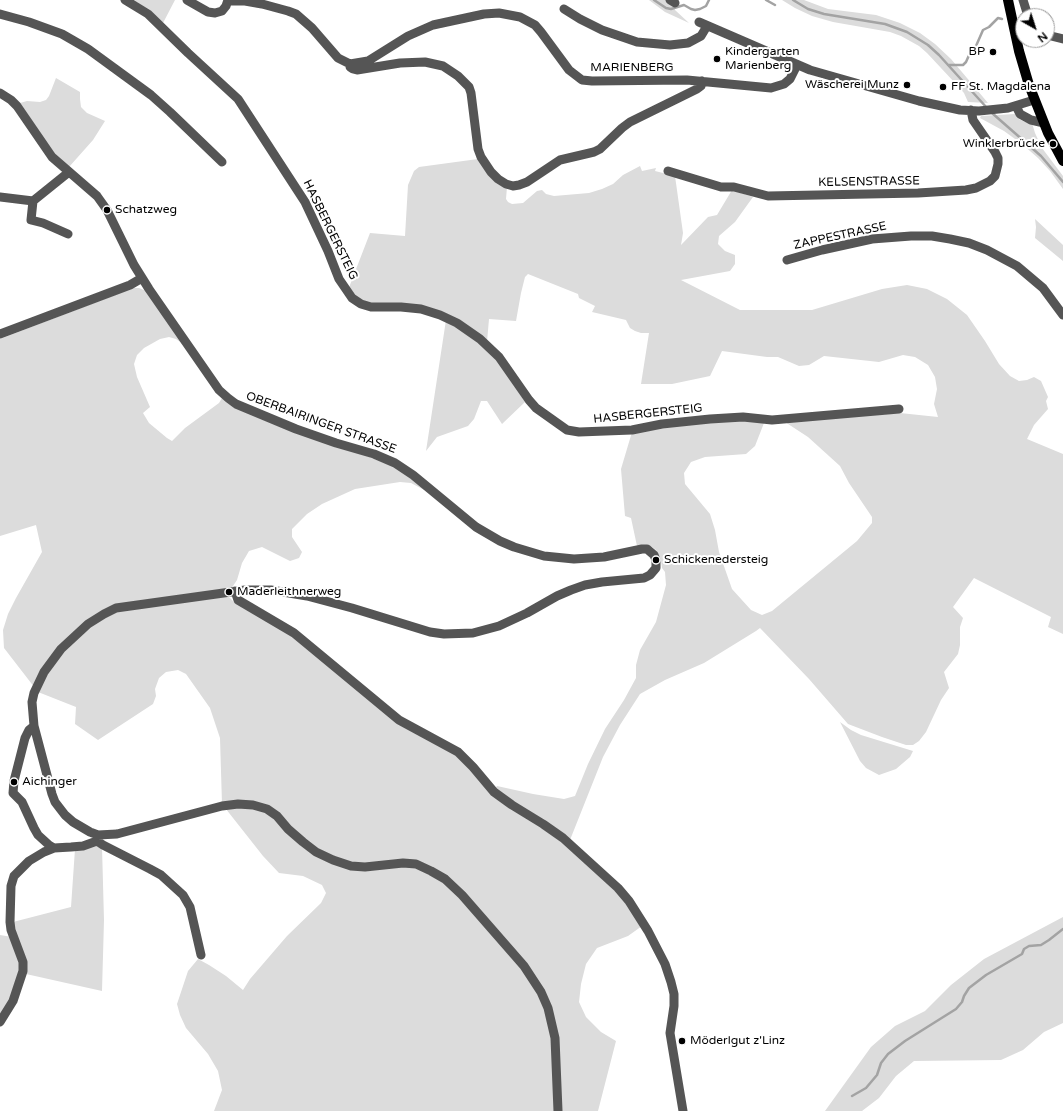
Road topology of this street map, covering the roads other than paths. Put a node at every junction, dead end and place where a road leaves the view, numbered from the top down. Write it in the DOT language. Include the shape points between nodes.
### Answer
graph roads {
  1 [pos="125,0"];
  2 [pos="187,0"];
  3 [pos="1008,0"];
  4 [pos="228,1"];
  5 [pos="564,9"];
  6 [pos="0,14"];
  7 [pos="350,64"];
  8 [pos="797,65"];
  9 [pos="702,81"];
  10 [pos="0,93"];
  11 [pos="1034,100"];
  12 [pos="1016,106"];
  13 [pos="975,110"];
  14 [pos="1044,123"];
  15 [pos="1063,161"];
  16 [pos="222,162"];
  17 [pos="668,171"];
  18 [pos="69,172"];
  19 [pos="0,197"];
  20 [pos="33,201"];
  21 [pos="68,234"];
  22 [pos="787,260"];
  23 [pos="142,278"];
  24 [pos="1063,315"];
  25 [pos="0,334"];
  26 [pos="899,409"];
  27 [pos="235,591"];
  28 [pos="34,726"];
  29 [pos="97,838"];
  30 [pos="54,848"];
  31 [pos="200,955"];
  32 [pos="0,1022"];
  33 [pos="558,1111"];
  34 [pos="683,1111"];
  1 -- 26 [label="street, HASBERGERSTEIG" via="148,14 238,98 305,202 339,279 352,298 371,307 421,309 457,323 499,356 525,396 536,408 567,430 632,430 710,419 743,417 772,420"];
  2 -- 4 [label="street" via="208,12 215,13 222,11"];
  3 -- 11 [label="main road" via="1023,67"];
  4 -- 7 [label="street" via="262,4 296,14 338,58"];
  5 -- 8 [label="street" via="613,35 643,43 688,43 701,36 703,24"];
  6 -- 16 [label="street" via="49,29 88,49 151,95"];
  7 -- 9 [label="street, MARIENBERG" via="368,60 408,36 434,25 499,13 520,17 535,25 569,70 582,80"];
  7 -- 9 [label="street" via="350,67 357,70 425,62 443,66 458,76 471,93 481,157 491,172 506,184 513,186 527,182 560,160 600,149 630,122 697,89"];
  8 -- 9 [label="street, MARIENBERG" via="790,78 778,87"];
  8 -- 13 [label="street" via="946,108"];
  10 -- 18 [label="street, OBERBAIRINGER STRASSE" via="17,106 47,151"];
  11 -- 12 [label="street"];
  11 -- 14 [label="main road"];
  12 -- 13 [label="street"];
  12 -- 14 [label="street" via="1020,114"];
  13 -- 17 [label="street, KELSENSTRASSE" via="975,124 995,152 998,164 990,182 976,188 918,193 768,196 734,188 720,188"];
  14 -- 15 [label="main road"];
  18 -- 20 [label="street"];
  18 -- 23 [label="street, OBERBAIRINGER STRASSE" via="90,188 102,203"];
  19 -- 20 [label="street"];
  20 -- 21 [label="street" via="31,220"];
  22 -- 24 [label="street, ZAPPESTRASSE" via="872,239 932,236 950,239 987,250 1017,266 1043,288"];
  23 -- 25 [label="street" via="130,285"];
  23 -- 27 [label="street, OBERBAIRINGER STRASSE" via="219,390 236,404 296,429 374,454 395,464 413,475 476,527 514,548 574,560 647,549 654,555 657,565 655,571 644,578 585,585 557,596 499,626 486,631 458,634 430,632 307,596 271,590"];
  27 -- 28 [label="street, OBERBAIRINGER STRASSE" via="116,608 88,624 61,649 44,672 34,693"];
  27 -- 34 [label="street" via="238,600 294,633 399,720 458,752 494,792 563,838 618,888 648,931 665,964 674,994 670,1033"];
  28 -- 29 [label="street, OBERBAIRINGER STRASSE" via="55,802 73,822"];
  28 -- 30 [label="street" via="25,738 13,793 22,802 38,835"];
  29 -- 30 [label="street, OBERBAIRINGER STRASSE" via="83,846"];
  29 -- 31 [label="street, OBERBAIRINGER STRASSE" via="103,845 161,875 183,894 190,907"];
  29 -- 33 [label="street, OBERBAIRINGER STRASSE" via="222,806 253,805 267,809 303,842 333,860 351,866 365,867 416,864 445,879 524,966 541,992 548,1008 555,1038"];
  30 -- 32 [label="street, OBERBAIRINGER STRASSE" via="33,858 14,876 11,886 10,922 24,971 13,1001"];
}
